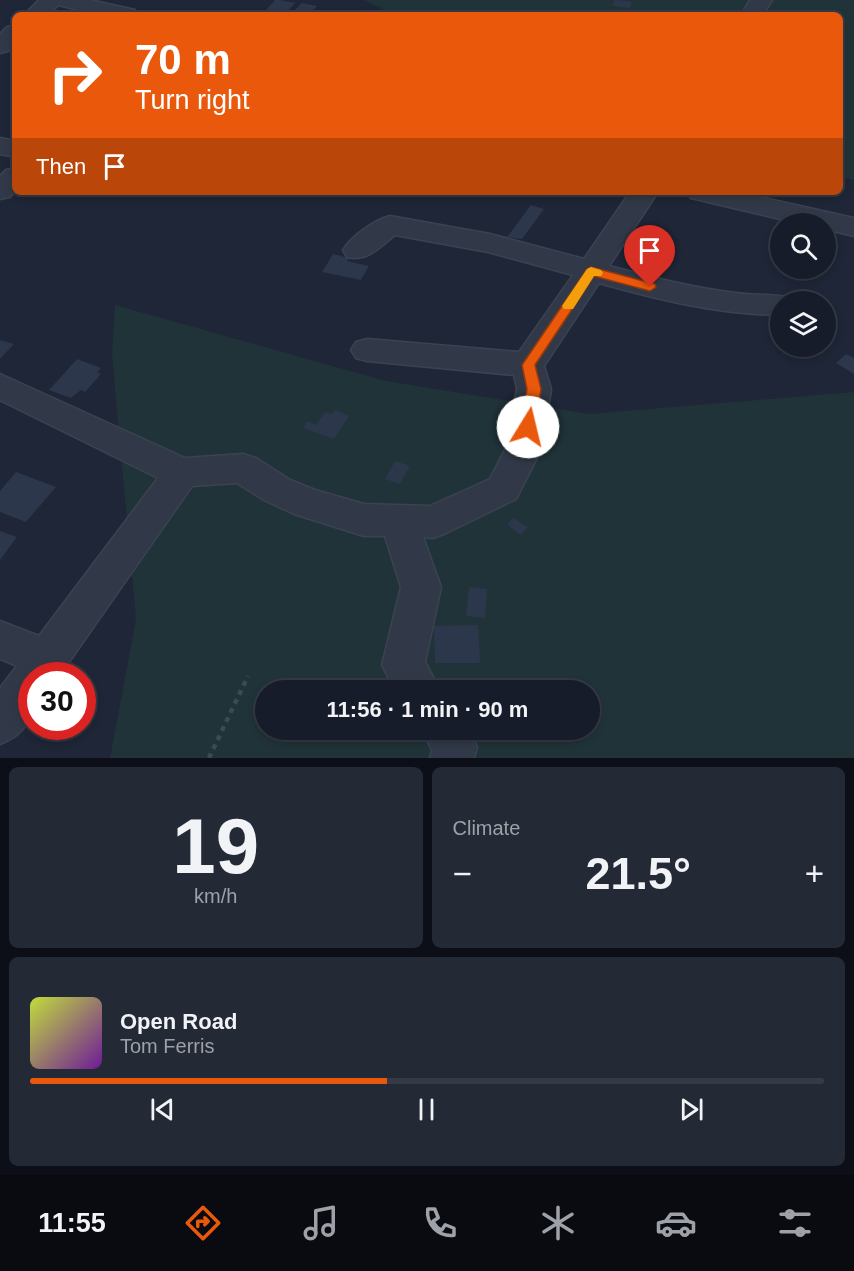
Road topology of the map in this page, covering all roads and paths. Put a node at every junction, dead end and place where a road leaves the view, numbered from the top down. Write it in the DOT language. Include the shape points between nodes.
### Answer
graph roads {
  1 [pos="51,0"];
  2 [pos="62,0"];
  3 [pos="37,12"];
  4 [pos="114,12"];
  5 [pos="12,35"];
  6 [pos="0,46"];
  7 [pos="12,179"];
  8 [pos="0,191"];
  9 [pos="642,195"];
  10 [pos="714,195"];
  11 [pos="854,227"];
  12 [pos="357,250"];
  13 [pos="591,271"];
  14 [pos="770,304"];
  15 [pos="367,350"];
  16 [pos="528,365"];
  17 [pos="0,386"];
  18 [pos="182,473"];
  19 [pos="399,521"];
  20 [pos="0,640"];
  21 [pos="27,662"];
  22 [pos="45,662"];
  23 [pos="248,676"];
  24 [pos="413,680"];
  25 [pos="18,698"];
  26 [pos="0,723"];
  27 [pos="451,740"];
  28 [pos="208,758"];
  29 [pos="452,758"];
  1 -- 3 [label="street"];
  2 -- 4 [label="street"];
  5 -- 6 [label="street"];
  7 -- 8 [label="street"];
  9 -- 13 [label="street"];
  10 -- 11 [label="street"];
  12 -- 13 [label="street" via="390,225 490,243"];
  13 -- 14 [label="street" via="737,304"];
  13 -- 16 [label="street"];
  15 -- 16 [label="street"];
  16 -- 19 [label="street" via="534,389 525,446 503,489 433,522"];
  17 -- 18 [label="street"];
  18 -- 19 [label="street" via="243,468 307,503 364,520"];
  18 -- 22 [label="street"];
  19 -- 24 [label="street" via="421,587 404,665"];
  20 -- 21 [label="street"];
  23 -- 28 [label="path"];
  25 -- 26 [label="street"];
  27 -- 29 [label="street" via="455,747"];
}
